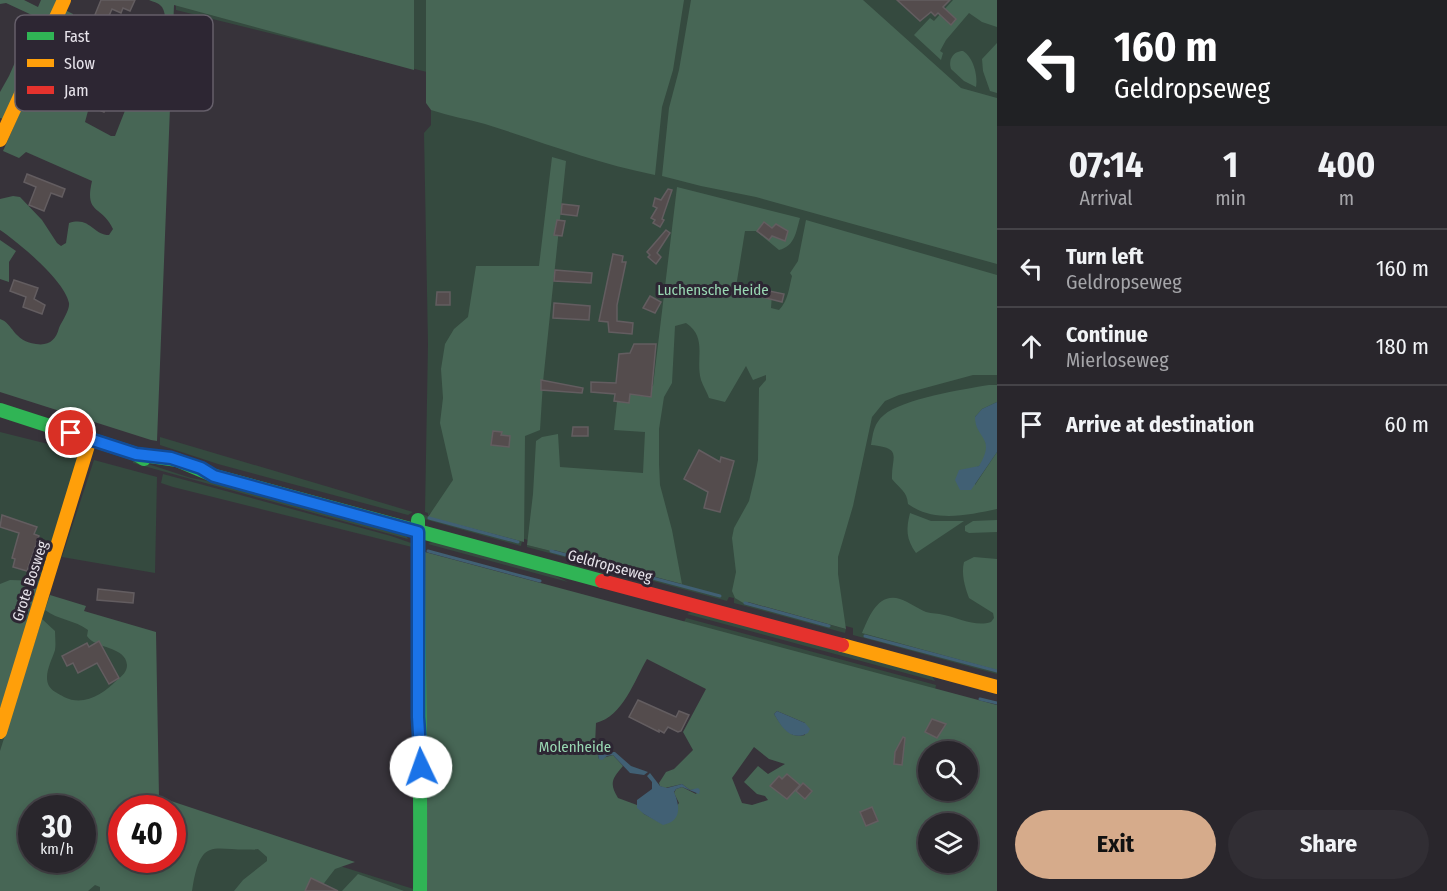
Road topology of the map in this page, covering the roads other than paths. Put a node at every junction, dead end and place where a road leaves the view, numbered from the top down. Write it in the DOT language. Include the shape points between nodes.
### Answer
graph roads {
  1 [pos="64,0"];
  2 [pos="57,15"];
  3 [pos="15,107"];
  4 [pos="0,140"];
  5 [pos="0,410"];
  6 [pos="90,439"];
  7 [pos="418,526"];
  8 [pos="997,687"];
  9 [pos="0,732"];
  10 [pos="420,891"];
  1 -- 2 [label="main road"];
  3 -- 4 [label="main road"];
  5 -- 6 [label="main road, Geldropseweg"];
  6 -- 7 [label="main road, Geldropseweg" via="160,460 191,476 214,476"];
  6 -- 9 [label="main road, Grote Bosweg"];
  7 -- 8 [label="main road, Geldropseweg"];
  7 -- 10 [label="main road"];
}
